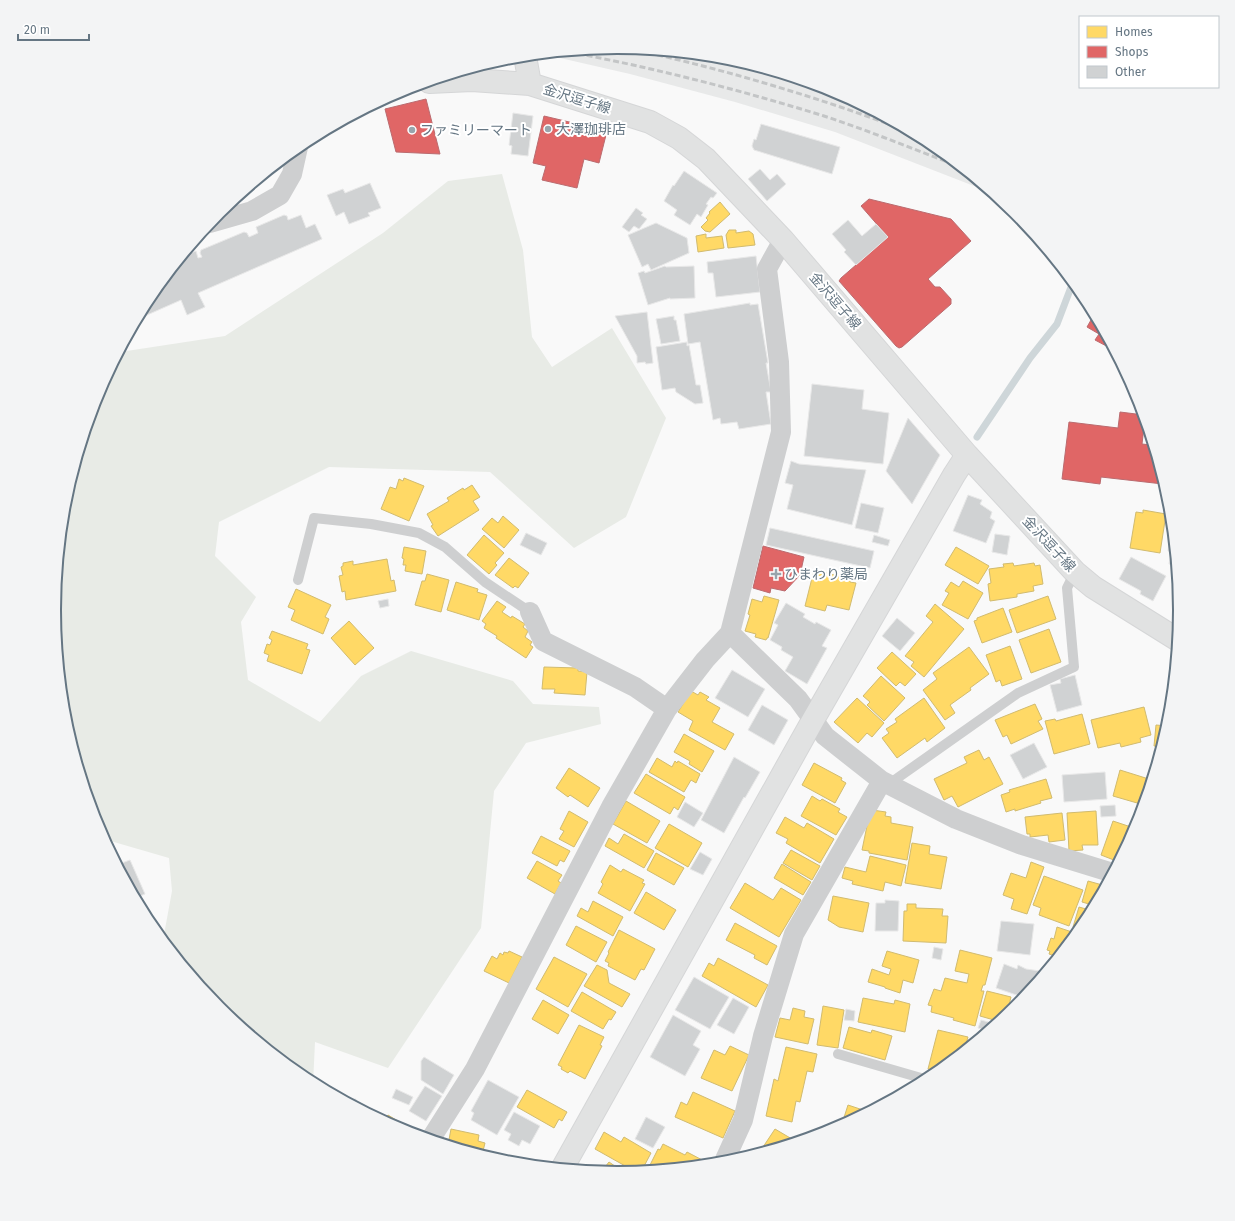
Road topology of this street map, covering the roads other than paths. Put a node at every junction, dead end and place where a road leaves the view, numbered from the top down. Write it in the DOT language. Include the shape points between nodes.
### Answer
graph roads {
  1 [pos="526,62"];
  2 [pos="448,81"];
  3 [pos="530,84"];
  4 [pos="296,157"];
  5 [pos="221,220"];
  6 [pos="783,240"];
  7 [pos="967,455"];
  8 [pos="1075,572"];
  9 [pos="298,580"];
  10 [pos="530,612"];
  11 [pos="730,633"];
  12 [pos="1173,637"];
  13 [pos="667,709"];
  14 [pos="814,720"];
  15 [pos="885,782"];
  16 [pos="1109,872"];
  17 [pos="838,1054"];
  18 [pos="920,1078"];
  19 [pos="433,1135"];
  20 [pos="727,1156"];
  21 [pos="564,1164"];
  1 -- 3 [label="main road"];
  2 -- 3 [label="main road, 金沢逗子線"];
  3 -- 6 [label="main road, 金沢逗子線" via="650,122 679,138 706,158"];
  4 -- 5 [label="street" via="292,174 280,195 252,211"];
  6 -- 7 [label="main road, 金沢逗子線"];
  6 -- 11 [label="street" via="767,269 779,362 781,432"];
  7 -- 8 [label="main road, 金沢逗子線"];
  7 -- 14 [label="main road"];
  8 -- 12 [label="main road, 金沢逗子線" via="1093,587"];
  8 -- 15 [label="lane" via="1067,588 1074,667 1018,693"];
  9 -- 10 [label="lane" via="314,518 372,524 419,534 445,547 485,582"];
  10 -- 13 [label="street" via="543,641 635,687"];
  11 -- 13 [label="street" via="705,660"];
  11 -- 14 [label="street" via="798,699"];
  13 -- 19 [label="street" via="610,807 475,1070"];
  14 -- 15 [label="street" via="826,736"];
  14 -- 21 [label="main road"];
  15 -- 16 [label="street" via="963,822"];
  15 -- 20 [label="street" via="794,934 763,1036 743,1120"];
  17 -- 18 [label="lane"];
}
